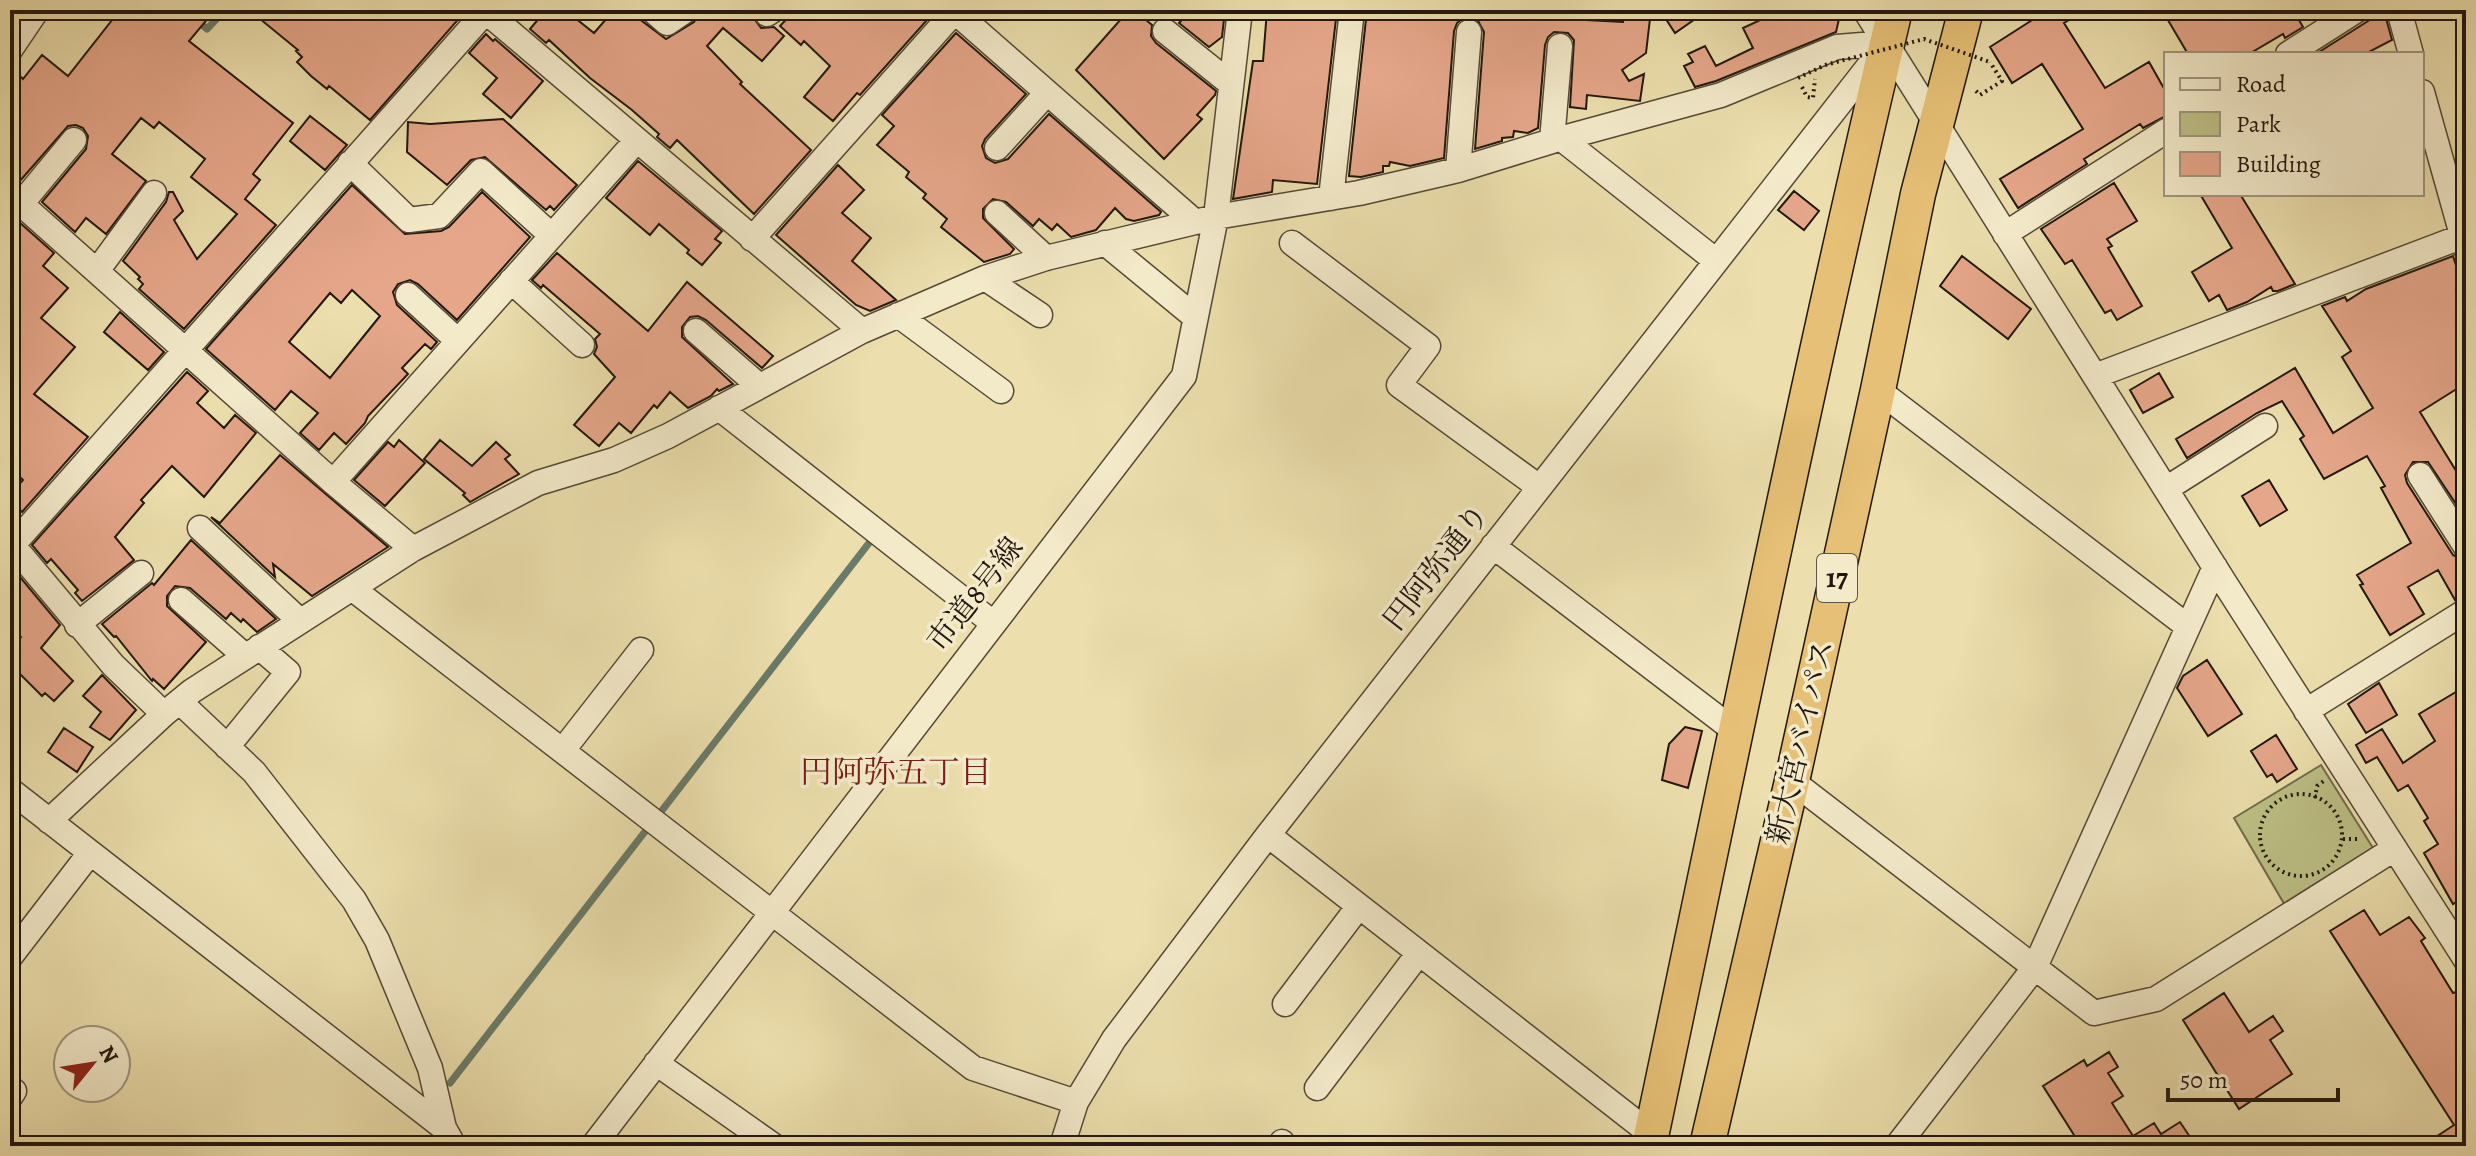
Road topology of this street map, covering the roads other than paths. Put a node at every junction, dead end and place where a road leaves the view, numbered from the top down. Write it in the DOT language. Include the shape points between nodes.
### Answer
graph roads {
  1 [pos="37,10"];
  2 [pos="485,10"];
  3 [pos="652,10"];
  4 [pos="686,10"];
  5 [pos="954,10"];
  6 [pos="1240,10"];
  7 [pos="1352,10"];
  8 [pos="1865,10"];
  9 [pos="1895,10"];
  10 [pos="1966,10"];
  11 [pos="2357,10"];
  12 [pos="2399,10"];
  13 [pos="1165,31"];
  14 [pos="1469,32"];
  15 [pos="1887,43"];
  16 [pos="1560,46"];
  17 [pos="10,50"];
  18 [pos="2291,52"];
  19 [pos="2410,52"];
  20 [pos="1231,84"];
  21 [pos="1047,93"];
  22 [pos="2424,99"];
  23 [pos="1937,127"];
  24 [pos="2164,132"];
  25 [pos="74,140"];
  26 [pos="637,140"];
  27 [pos="1557,140"];
  28 [pos="997,148"];
  29 [pos="350,163"];
  30 [pos="1458,170"];
  31 [pos="154,193"];
  32 [pos="1331,198"];
  33 [pos="16,199"];
  34 [pos="997,213"];
  35 [pos="1205,219"];
  36 [pos="2005,234"];
  37 [pos="552,236"];
  38 [pos="752,239"];
  39 [pos="2465,240"];
  40 [pos="1105,243"];
  41 [pos="1292,243"];
  42 [pos="1046,258"];
  43 [pos="1715,260"];
  44 [pos="97,271"];
  45 [pos="985,278"];
  46 [pos="511,281"];
  47 [pos="408,295"];
  48 [pos="898,315"];
  49 [pos="1040,315"];
  50 [pos="1195,317"];
  51 [pos="696,331"];
  52 [pos="862,331"];
  53 [pos="458,341"];
  54 [pos="582,345"];
  55 [pos="186,349"];
  56 [pos="2095,376"];
  57 [pos="758,385"];
  58 [pos="1878,390"];
  59 [pos="1001,391"];
  60 [pos="719,408"];
  61 [pos="2265,426"];
  62 [pos="2420,475"];
  63 [pos="333,482"];
  64 [pos="1539,487"];
  65 [pos="2166,489"];
  66 [pos="200,528"];
  67 [pos="11,545"];
  68 [pos="1493,546"];
  69 [pos="2466,547"];
  70 [pos="413,549"];
  71 [pos="2215,567"];
  72 [pos="141,573"];
  73 [pos="353,589"];
  74 [pos="181,600"];
  75 [pos="2466,611"];
  76 [pos="300,621"];
  77 [pos="993,623"];
  78 [pos="77,625"];
  79 [pos="2187,626"];
  80 [pos="641,650"];
  81 [pos="252,651"];
  82 [pos="172,708"];
  83 [pos="2306,711"];
  84 [pos="1735,731"];
  85 [pos="227,747"];
  86 [pos="563,750"];
  87 [pos="1792,781"];
  88 [pos="10,790"];
  89 [pos="49,821"];
  90 [pos="1268,835"];
  91 [pos="2394,849"];
  92 [pos="90,853"];
  93 [pos="1359,906"];
  94 [pos="771,914"];
  95 [pos="1419,953"];
  96 [pos="10,957"];
  97 [pos="2466,960"];
  98 [pos="2035,967"];
  99 [pos="1285,1004"];
  100 [pos="656,1063"];
  101 [pos="1317,1088"];
  102 [pos="1076,1102"];
  103 [pos="449,1137"];
  104 [pos="1650,1140"];
  105 [pos="761,1142"];
  106 [pos="593,1146"];
  107 [pos="1062,1146"];
  108 [pos="1707,1146"];
  109 [pos="1897,1146"];
  1 -- 17 [label="street"];
  2 -- 26 [label="street"];
  2 -- 29 [label="street"];
  3 -- 4 [label="street" via="667,23"];
  5 -- 21 [label="street"];
  5 -- 38 [label="street"];
  6 -- 20 [label="street, 市道8号線"];
  7 -- 32 [label="street"];
  8 -- 15 [label="street"];
  9 -- 15 [label="highway, 17"];
  10 -- 23 [label="highway, 新大宮バイパス / 17"];
  11 -- 18 [label="street"];
  12 -- 19 [label="street"];
  13 -- 20 [label="street"];
  14 -- 30 [label="street"];
  15 -- 23 [label="street"];
  15 -- 27 [label="street" via="1837,47 1721,95"];
  15 -- 43 [label="street, 円阿弥通り"];
  15 -- 84 [label="highway, 17"];
  16 -- 27 [label="street"];
  20 -- 35 [label="street, 市道8号線"];
  21 -- 28 [label="street"];
  21 -- 35 [label="street"];
  22 -- 39 [label="street"];
  23 -- 36 [label="street"];
  23 -- 58 [label="highway, 新大宮バイパス / 17"];
  24 -- 36 [label="street"];
  25 -- 33 [label="street"];
  26 -- 37 [label="street"];
  26 -- 38 [label="street"];
  27 -- 30 [label="street"];
  27 -- 43 [label="street"];
  29 -- 37 [label="street" via="409,220 439,216 481,171"];
  29 -- 55 [label="street"];
  30 -- 32 [label="street"];
  31 -- 44 [label="street"];
  32 -- 35 [label="street"];
  33 -- 44 [label="street"];
  34 -- 42 [label="street"];
  35 -- 40 [label="street"];
  35 -- 50 [label="street, 市道8号線"];
  36 -- 56 [label="street"];
  37 -- 46 [label="street"];
  38 -- 52 [label="street"];
  39 -- 56 [label="street"];
  40 -- 42 [label="street"];
  40 -- 50 [label="street"];
  41 -- 64 [label="street" via="1428,346 1399,385"];
  42 -- 45 [label="street"];
  43 -- 64 [label="street, 円阿弥通り"];
  44 -- 55 [label="street"];
  45 -- 48 [label="street"];
  45 -- 49 [label="street"];
  46 -- 53 [label="street"];
  46 -- 54 [label="street"];
  47 -- 53 [label="street"];
  48 -- 52 [label="street"];
  48 -- 59 [label="street"];
  50 -- 77 [label="street, 市道8号線" via="1184,376"];
  51 -- 57 [label="street"];
  52 -- 57 [label="street"];
  53 -- 63 [label="street"];
  55 -- 63 [label="street"];
  55 -- 67 [label="street"];
  56 -- 65 [label="street"];
  57 -- 60 [label="street"];
  58 -- 79 [label="street"];
  58 -- 87 [label="highway, 新大宮バイパス / 17"];
  60 -- 70 [label="street" via="614,460 538,483"];
  60 -- 77 [label="street"];
  61 -- 65 [label="street"];
  62 -- 69 [label="street"];
  63 -- 70 [label="street"];
  64 -- 68 [label="street, 円阿弥通り"];
  65 -- 71 [label="street"];
  66 -- 76 [label="street"];
  67 -- 78 [label="street"];
  68 -- 84 [label="street"];
  68 -- 90 [label="street, 円阿弥通り"];
  70 -- 73 [label="street"];
  71 -- 79 [label="street"];
  71 -- 83 [label="street"];
  72 -- 78 [label="street"];
  73 -- 76 [label="street"];
  73 -- 86 [label="street"];
  74 -- 81 [label="street"];
  75 -- 83 [label="street"];
  76 -- 81 [label="street"];
  77 -- 94 [label="street, 市道8号線"];
  78 -- 82 [label="street" via="113,665"];
  79 -- 98 [label="street"];
  80 -- 86 [label="street"];
  81 -- 82 [label="street"];
  81 -- 85 [label="street" via="288,672"];
  82 -- 85 [label="street"];
  82 -- 89 [label="street"];
  83 -- 91 [label="street"];
  84 -- 104 [label="highway, 17"];
  85 -- 103 [label="street" via="254,772 354,900 430,1068"];
  86 -- 94 [label="street"];
  87 -- 98 [label="street"];
  87 -- 108 [label="highway, 新大宮バイパス / 17"];
  88 -- 89 [label="street"];
  89 -- 92 [label="street"];
  90 -- 93 [label="street"];
  90 -- 102 [label="street, 円阿弥通り" via="1114,1039"];
  91 -- 97 [label="street"];
  91 -- 98 [label="street" via="2156,999 2094,1013"];
  92 -- 96 [label="street"];
  92 -- 103 [label="street"];
  93 -- 95 [label="street"];
  93 -- 99 [label="street"];
  94 -- 100 [label="street, 市道8号線"];
  94 -- 102 [label="street" via="973,1068"];
  95 -- 101 [label="street"];
  95 -- 104 [label="street"];
  98 -- 109 [label="street"];
  100 -- 105 [label="street"];
  100 -- 106 [label="street, 市道8号線"];
  102 -- 107 [label="street, 円阿弥通り"];
}
